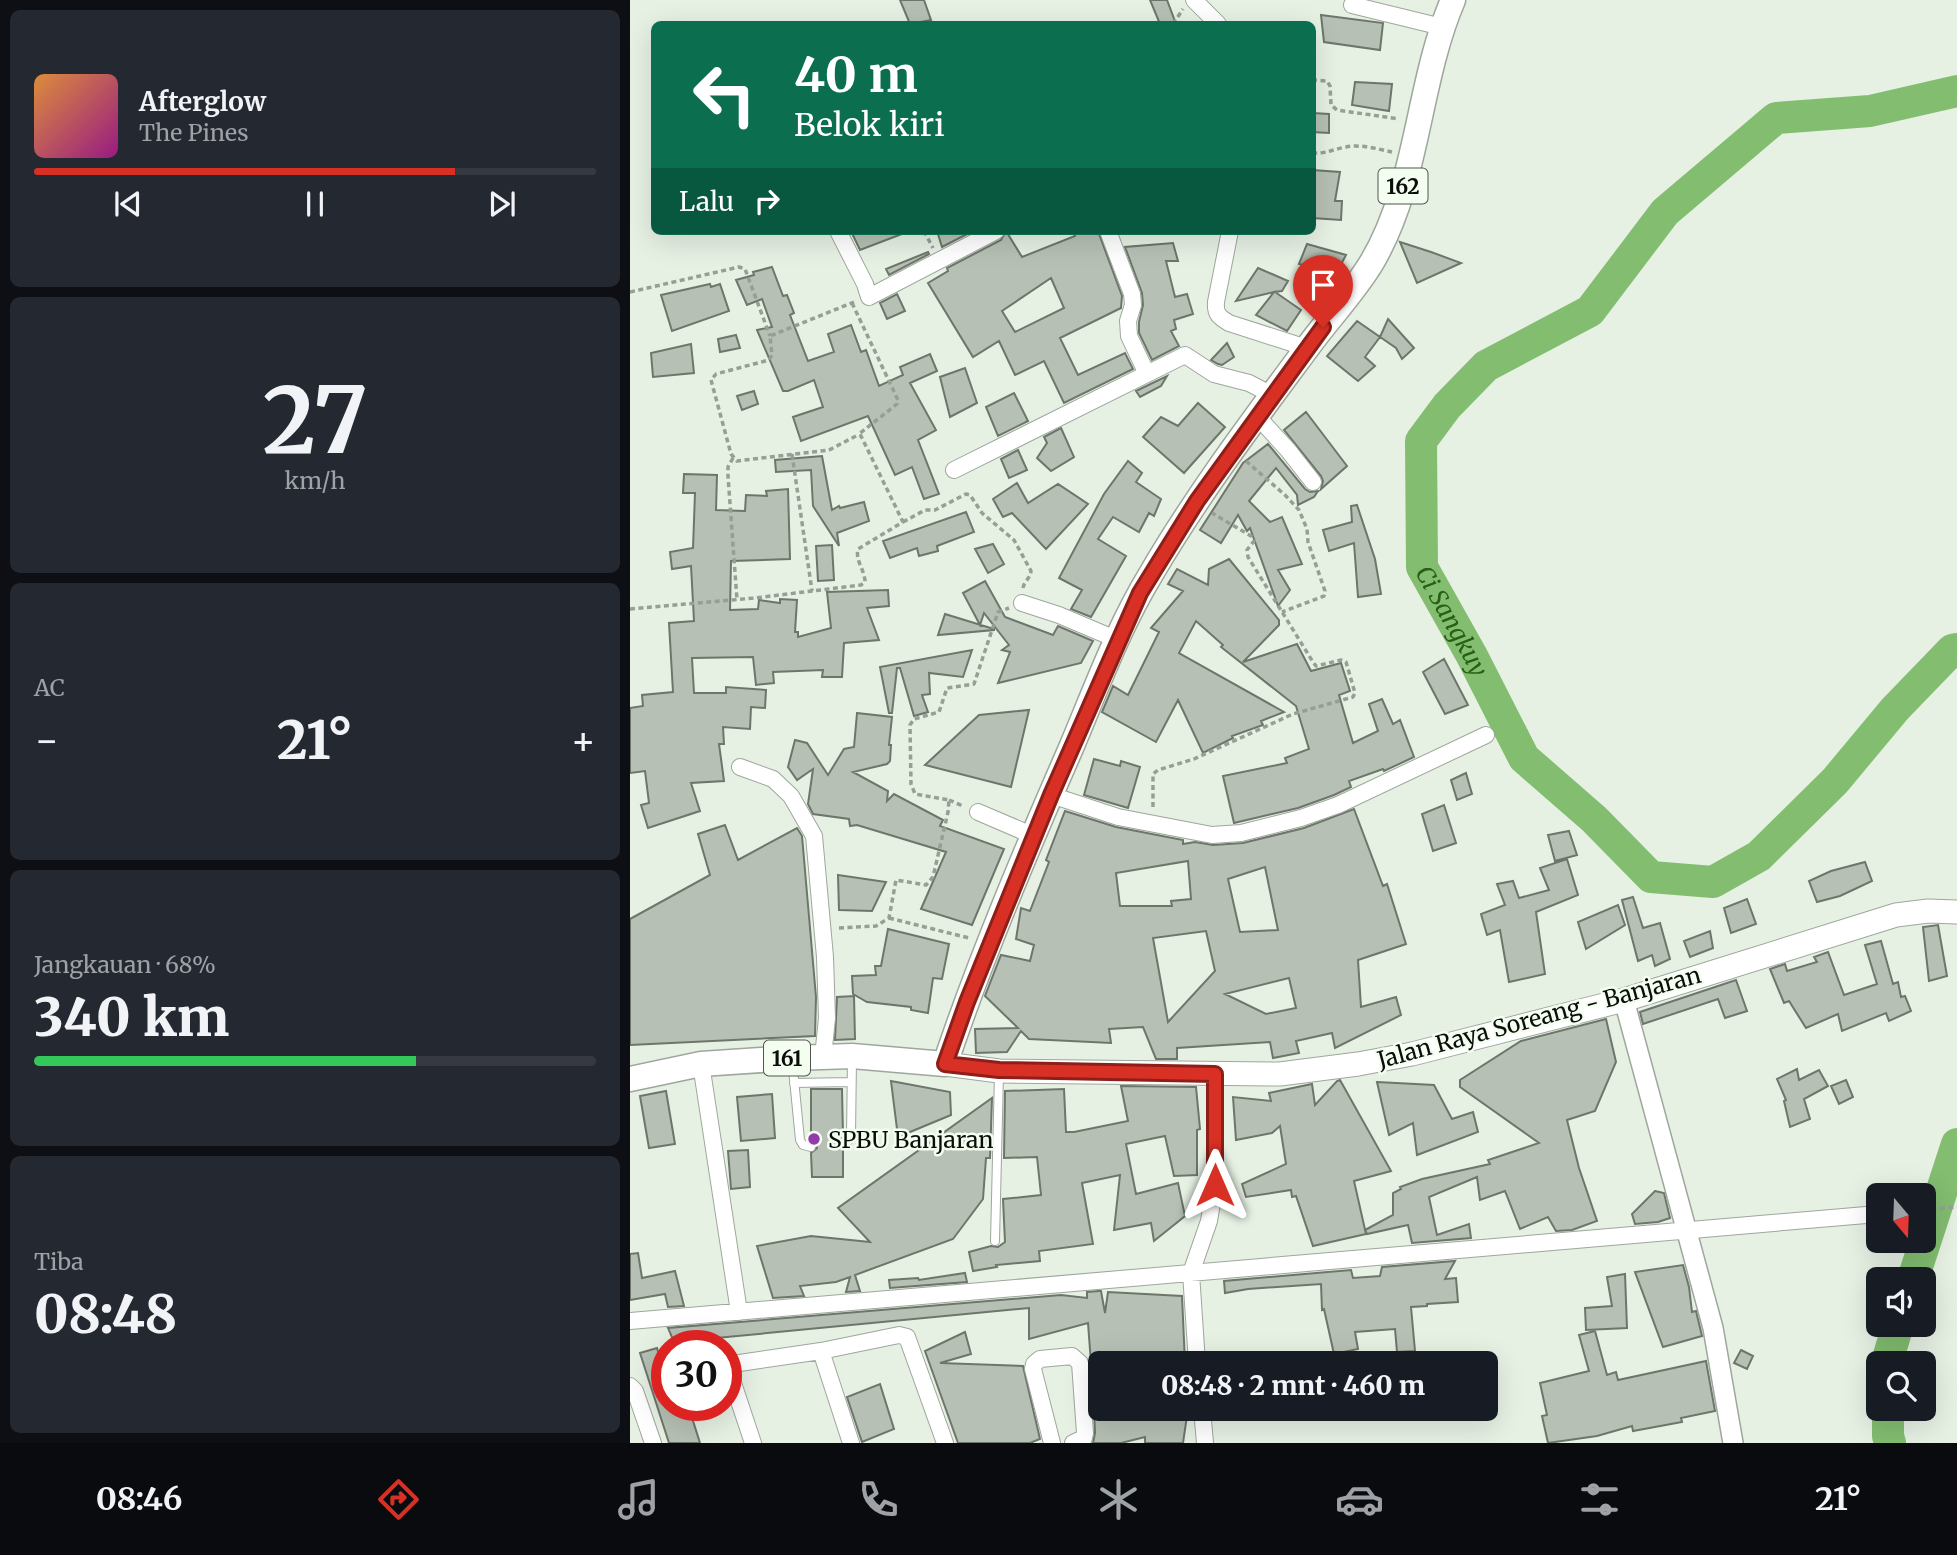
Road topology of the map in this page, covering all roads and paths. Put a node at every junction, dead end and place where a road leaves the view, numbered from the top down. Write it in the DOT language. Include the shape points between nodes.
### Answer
graph roads {
  1 [pos="1453,0"];
  2 [pos="1189,3"];
  3 [pos="1352,5"];
  4 [pos="1175,21"];
  5 [pos="1214,21"];
  6 [pos="1442,27"];
  7 [pos="1316,80"];
  8 [pos="1420,122"];
  9 [pos="1316,153"];
  10 [pos="1412,156"];
  11 [pos="840,235"];
  12 [pos="988,235"];
  13 [pos="1110,235"];
  14 [pos="1229,235"];
  15 [pos="630,292"];
  16 [pos="869,297"];
  17 [pos="852,303"];
  18 [pos="770,336"];
  19 [pos="1306,350"];
  20 [pos="1147,374"];
  21 [pos="1272,395"];
  22 [pos="1257,416"];
  23 [pos="859,435"];
  24 [pos="1234,450"];
  25 [pos="792,454"];
  26 [pos="733,458"];
  27 [pos="954,470"];
  28 [pos="1313,482"];
  29 [pos="1196,503"];
  30 [pos="903,522"];
  31 [pos="812,591"];
  32 [pos="737,600"];
  33 [pos="1022,603"];
  34 [pos="630,609"];
  35 [pos="1282,612"];
  36 [pos="1118,639"];
  37 [pos="1486,735"];
  38 [pos="740,767"];
  39 [pos="1051,795"];
  40 [pos="978,812"];
  41 [pos="1152,824"];
  42 [pos="1034,836"];
  43 [pos="1957,912"];
  44 [pos="889,918"];
  45 [pos="823,929"];
  46 [pos="990,944"];
  47 [pos="1624,1000"];
  48 [pos="852,1056"];
  49 [pos="823,1057"];
  50 [pos="792,1058"];
  51 [pos="701,1064"];
  52 [pos="945,1064"];
  53 [pos="999,1070"];
  54 [pos="1215,1074"];
  55 [pos="630,1079"];
  56 [pos="794,1083"];
  57 [pos="851,1083"];
  58 [pos="843,1143"];
  59 [pos="811,1147"];
  60 [pos="1957,1207"];
  61 [pos="1936,1209"];
  62 [pos="1866,1215"];
  63 [pos="1688,1230"];
  64 [pos="995,1241"];
  65 [pos="1192,1273"];
  66 [pos="739,1312"];
  67 [pos="630,1321"];
  68 [pos="821,1351"];
  69 [pos="1196,1351"];
  70 [pos="742,1363"];
  71 [pos="630,1386"];
  72 [pos="742,1410"];
  73 [pos="1203,1421"];
  74 [pos="653,1443"];
  75 [pos="753,1443"];
  76 [pos="851,1443"];
  77 [pos="945,1443"];
  78 [pos="1052,1443"];
  79 [pos="1073,1443"];
  80 [pos="1205,1443"];
  81 [pos="1733,1443"];
  1 -- 6 [label="main road, 162"];
  2 -- 4 [label="path"];
  2 -- 5 [label="street"];
  3 -- 6 [label="street"];
  6 -- 8 [label="main road, 162"];
  7 -- 8 [label="path" via="1327,80 1331,105 1337,110"];
  8 -- 10 [label="main road, 162"];
  9 -- 10 [label="path" via="1360,146"];
  10 -- 19 [label="main road, 162" via="1372,262"];
  11 -- 16 [label="street"];
  12 -- 16 [label="street"];
  13 -- 20 [label="street" via="1132,294 1129,336"];
  14 -- 19 [label="street" via="1215,310 1219,317"];
  15 -- 18 [label="path" via="739,267 745,269"];
  16 -- 17 [label="path"];
  17 -- 18 [label="path"];
  17 -- 23 [label="path" via="898,400"];
  18 -- 26 [label="path" via="769,360 716,374 711,380"];
  19 -- 21 [label="main road, 162"];
  20 -- 21 [label="street" via="1185,355 1214,374"];
  20 -- 27 [label="street"];
  21 -- 22 [label="main road, 162"];
  22 -- 24 [label="main road, 162"];
  22 -- 28 [label="street"];
  23 -- 25 [label="path" via="829,450"];
  23 -- 30 [label="path"];
  24 -- 29 [label="main road, 162"];
  24 -- 35 [label="path" via="1299,510 1307,529 1324,597"];
  25 -- 26 [label="path"];
  25 -- 31 [label="path"];
  26 -- 32 [label="path" via="728,477"];
  29 -- 35 [label="path" via="1251,536 1254,541 1248,557"];
  29 -- 36 [label="main road, 162" via="1145,583"];
  30 -- 31 [label="path" via="858,550 865,582"];
  30 -- 33 [label="path" via="970,495 982,513 1014,540 1031,571 1024,582"];
  31 -- 32 [label="path"];
  32 -- 34 [label="path"];
  33 -- 36 [label="street"];
  33 -- 44 [label="path" via="998,612 974,684 947,688 939,712 914,719 910,725 915,794 948,800 948,812 933,877 926,885 896,880"];
  35 -- 41 [label="path" via="1316,666 1346,662 1355,693 1158,770 1153,774"];
  36 -- 39 [label="main road, 162"];
  37 -- 41 [label="street" via="1301,818 1227,835"];
  38 -- 45 [label="street" via="773,779 806,819 814,836"];
  39 -- 41 [label="street"];
  39 -- 42 [label="main road, 162"];
  40 -- 42 [label="street"];
  42 -- 46 [label="main road, 162"];
  43 -- 47 [label="main road, Jalan Raya Soreang - Banjaran / 161" via="1896,915"];
  44 -- 45 [label="path" via="876,926"];
  44 -- 46 [label="path"];
  45 -- 49 [label="street" via="827,1018"];
  46 -- 52 [label="main road, 162"];
  47 -- 54 [label="main road, Jalan Raya Soreang - Banjaran / 161" via="1358,1064 1280,1074"];
  47 -- 63 [label="street"];
  48 -- 49 [label="main road, 161"];
  48 -- 52 [label="main road, 161"];
  48 -- 57 [label="lane"];
  49 -- 50 [label="main road, 161"];
  50 -- 51 [label="main road, 161"];
  50 -- 56 [label="lane"];
  51 -- 55 [label="main road, 161"];
  51 -- 66 [label="street"];
  52 -- 53 [label="main road, Jalan Raya Soreang - Banjaran / 161"];
  53 -- 54 [label="main road, Jalan Raya Soreang - Banjaran / 161"];
  53 -- 64 [label="lane"];
  54 -- 65 [label="street" via="1215,1185 1209,1222"];
  56 -- 57 [label="lane"];
  56 -- 59 [label="lane" via="800,1140"];
  57 -- 58 [label="lane" via="851,1135"];
  60 -- 61 [label="path"];
  62 -- 63 [label="street"];
  63 -- 65 [label="street"];
  63 -- 81 [label="street" via="1713,1328"];
  65 -- 66 [label="street"];
  65 -- 69 [label="street"];
  66 -- 67 [label="street"];
  68 -- 70 [label="street"];
  68 -- 76 [label="street"];
  68 -- 77 [label="street" via="907,1337"];
  71 -- 74 [label="street"];
  72 -- 75 [label="street"];
  73 -- 80 [label="street"];
  78 -- 79 [label="street" via="1034,1364 1040,1359 1072,1356 1080,1363 1085,1433"];
}
